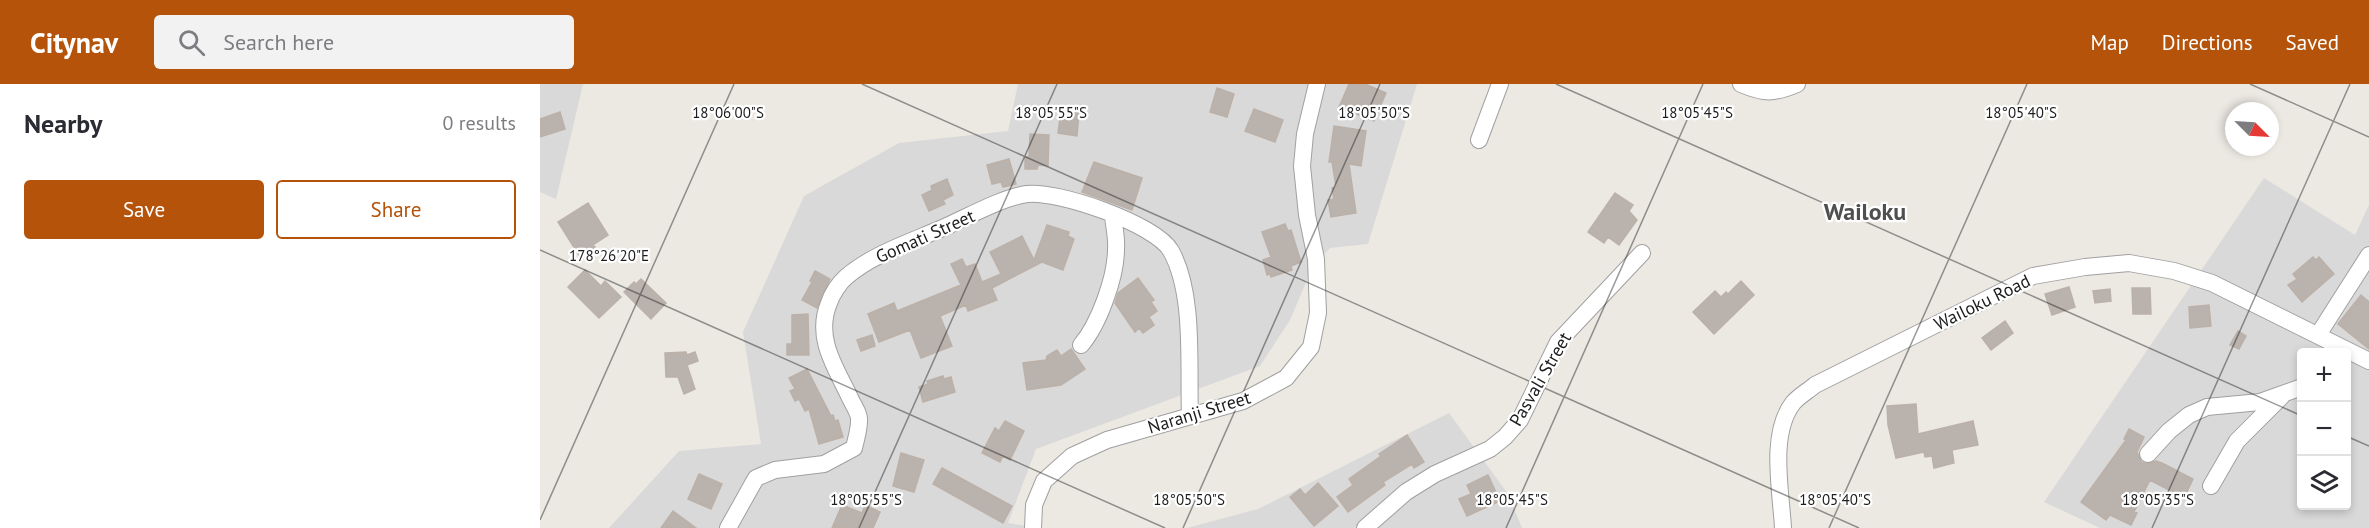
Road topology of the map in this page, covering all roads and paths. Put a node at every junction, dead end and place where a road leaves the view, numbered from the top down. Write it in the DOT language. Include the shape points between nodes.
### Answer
graph roads {
  1 [pos="1317,84"];
  2 [pos="1500,84"];
  3 [pos="1741,84"];
  4 [pos="1797,84"];
  5 [pos="1479,140"];
  6 [pos="1113,216"];
  7 [pos="1642,253"];
  8 [pos="2369,255"];
  9 [pos="2318,335"];
  10 [pos="1081,345"];
  11 [pos="2335,348"];
  12 [pos="2351,354"];
  13 [pos="2369,361"];
  14 [pos="2297,389"];
  15 [pos="2283,395"];
  16 [pos="1190,416"];
  17 [pos="2148,454"];
  18 [pos="2211,486"];
  19 [pos="728,528"];
  20 [pos="1033,528"];
  21 [pos="1365,528"];
  22 [pos="1783,528"];
  1 -- 16 [label="street, Naranji Street" via="1302,166 1306,215 1316,259 1318,313 1311,347 1286,378 1276,384 1243,401"];
  2 -- 5 [label="street"];
  3 -- 4 [label="street" via="1769,93"];
  6 -- 10 [label="street" via="1116,250 1109,284 1094,327"];
  6 -- 16 [label="street, Gomati Street" via="1164,242 1180,273 1187,299"];
  6 -- 19 [label="street, Gomati Street" via="1075,200 1025,194 869,261 845,278 829,302 824,333 830,360 860,419 854,448 824,464 775,470 756,478"];
  7 -- 21 [label="street, Pasvali Street" via="1558,342 1520,420 1505,437 1490,449 1406,492"];
  8 -- 9 [label="street"];
  9 -- 11 [label="street, Wailoku Road"];
  9 -- 22 [label="street, Wailoku Road" via="2212,283 2174,271 2129,263 2033,276 1815,385 1794,402 1783,421 1779,444"];
  12 -- 13 [label="street, Wailoku Road"];
  14 -- 15 [label="street"];
  15 -- 17 [label="street" via="2260,402 2207,407 2189,415"];
  15 -- 18 [label="street" via="2237,441"];
  16 -- 20 [label="street, Naranji Street" via="1107,440 1072,456 1044,481 1034,505"];
}
